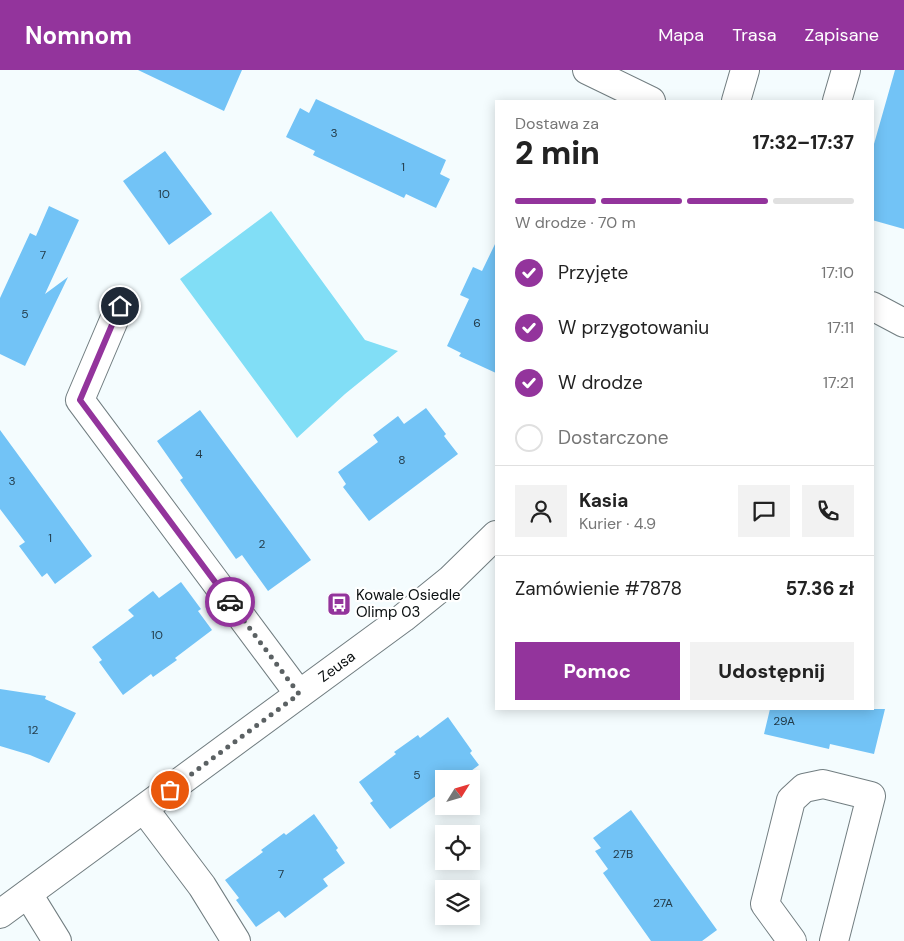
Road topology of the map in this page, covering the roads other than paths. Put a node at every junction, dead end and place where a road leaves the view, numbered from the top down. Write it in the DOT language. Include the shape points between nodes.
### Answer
graph roads {
  1 [pos="587,70"];
  2 [pos="745,70"];
  3 [pos="846,70"];
  4 [pos="649,100"];
  5 [pos="736,100"];
  6 [pos="837,100"];
  7 [pos="120,306"];
  8 [pos="874,307"];
  9 [pos="904,323"];
  10 [pos="495,536"];
  11 [pos="299,694"];
  12 [pos="144,809"];
  13 [pos="28,894"];
  14 [pos="0,914"];
  15 [pos="57,941"];
  16 [pos="236,941"];
  17 [pos="792,941"];
  18 [pos="834,941"];
  1 -- 4 [label="street"];
  2 -- 5 [label="street"];
  3 -- 6 [label="street"];
  7 -- 11 [label="street" via="80,400"];
  8 -- 9 [label="street"];
  10 -- 11 [label="street, Zeusa" via="450,580 403,618"];
  11 -- 12 [label="street, Zeusa"];
  12 -- 13 [label="street, Zeusa"];
  12 -- 16 [label="street" via="202,886"];
  13 -- 14 [label="street, Zeusa"];
  13 -- 15 [label="street"];
  17 -- 18 [label="street" via="765,904 791,800 804,788 823,784 871,796"];
}
